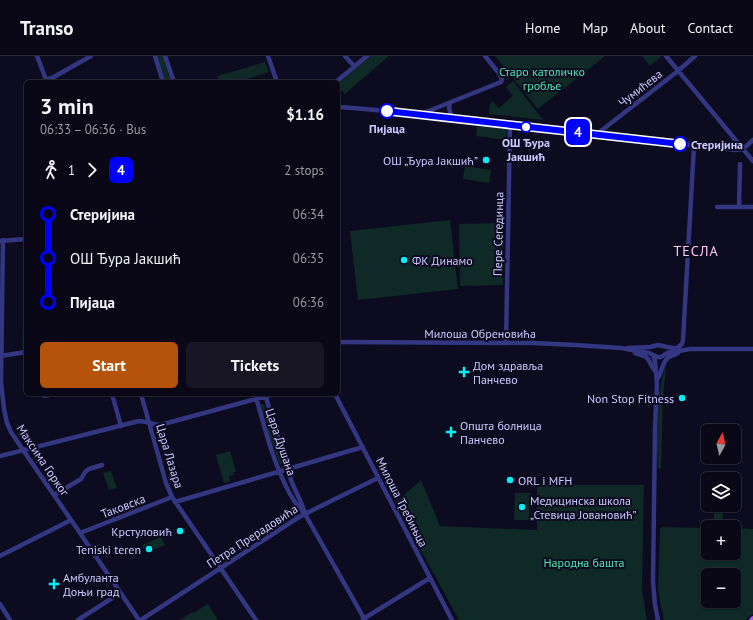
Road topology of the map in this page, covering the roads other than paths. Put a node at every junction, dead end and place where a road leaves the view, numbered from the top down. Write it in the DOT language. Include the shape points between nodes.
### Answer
graph roads {
  1 [pos="37,56"];
  2 [pos="91,56"];
  3 [pos="155,56"];
  4 [pos="165,56"];
  5 [pos="268,56"];
  6 [pos="346,56"];
  7 [pos="367,56"];
  8 [pos="484,56"];
  9 [pos="666,56"];
  10 [pos="695,56"];
  11 [pos="354,66"];
  12 [pos="678,71"];
  13 [pos="46,80"];
  14 [pos="48,80"];
  15 [pos="162,80"];
  16 [pos="173,80"];
  17 [pos="276,80"];
  18 [pos="339,80"];
  19 [pos="450,103"];
  20 [pos="340,107"];
  21 [pos="419,115"];
  22 [pos="452,118"];
  23 [pos="510,125"];
  24 [pos="597,134"];
  25 [pos="753,140"];
  26 [pos="694,146"];
  27 [pos="743,149"];
  28 [pos="753,161"];
  29 [pos="740,164"];
  30 [pos="717,207"];
  31 [pos="739,207"];
  32 [pos="753,207"];
  33 [pos="24,239"];
  34 [pos="1,240"];
  35 [pos="340,342"];
  36 [pos="506,343"];
  37 [pos="654,346"];
  38 [pos="662,346"];
  39 [pos="621,348"];
  40 [pos="677,348"];
  41 [pos="690,349"];
  42 [pos="753,349"];
  43 [pos="628,350"];
  44 [pos="683,351"];
  45 [pos="24,352"];
  46 [pos="653,355"];
  47 [pos="663,355"];
  48 [pos="1,356"];
  49 [pos="656,373"];
  50 [pos="658,378"];
  51 [pos="657,384"];
  52 [pos="113,396"];
  53 [pos="142,396"];
  54 [pos="256,396"];
  55 [pos="266,396"];
  56 [pos="336,396"];
  57 [pos="150,423"];
  58 [pos="122,426"];
  59 [pos="363,447"];
  60 [pos="23,450"];
  61 [pos="0,456"];
  62 [pos="102,465"];
  63 [pos="288,469"];
  64 [pos="279,472"];
  65 [pos="378,478"];
  66 [pos="54,495"];
  67 [pos="172,497"];
  68 [pos="175,502"];
  69 [pos="305,514"];
  70 [pos="71,520"];
  71 [pos="80,533"];
  72 [pos="0,556"];
  73 [pos="220,568"];
  74 [pos="430,578"];
  75 [pos="120,593"];
  76 [pos="0,604"];
  77 [pos="364,619"];
  78 [pos="9,620"];
  79 [pos="78,620"];
  80 [pos="140,620"];
  81 [pos="256,620"];
  82 [pos="452,620"];
  83 [pos="658,620"];
  1 -- 13 [label="street"];
  2 -- 14 [label="street"];
  3 -- 15 [label="street"];
  4 -- 16 [label="street"];
  5 -- 17 [label="street"];
  6 -- 11 [label="street"];
  7 -- 11 [label="street"];
  8 -- 19 [label="street" via="498,72 501,82"];
  9 -- 12 [label="street"];
  10 -- 12 [label="street, Чумићева"];
  11 -- 18 [label="street"];
  12 -- 24 [label="street, Чумићева"];
  12 -- 27 [label="street"];
  19 -- 21 [label="street"];
  19 -- 22 [label="street"];
  20 -- 21 [label="street"];
  21 -- 22 [label="street"];
  22 -- 23 [label="street"];
  23 -- 24 [label="street"];
  23 -- 36 [label="street, Пере Сегединца"];
  24 -- 26 [label="street"];
  25 -- 27 [label="street"];
  26 -- 27 [label="street"];
  26 -- 40 [label="street" via="683,340"];
  27 -- 28 [label="street"];
  29 -- 31 [label="street"];
  30 -- 31 [label="street"];
  31 -- 32 [label="street"];
  33 -- 34 [label="street"];
  34 -- 48 [label="street, Максима Горког"];
  35 -- 36 [label="street, Милоша Обреновића"];
  36 -- 39 [label="street, Милоша Обреновића"];
  37 -- 38 [label="street"];
  37 -- 39 [label="street"];
  37 -- 46 [label="street"];
  38 -- 40 [label="street"];
  38 -- 47 [label="street" via="665,350"];
  39 -- 43 [label="street"];
  40 -- 41 [label="street"];
  41 -- 42 [label="street"];
  41 -- 44 [label="street"];
  43 -- 46 [label="street"];
  43 -- 49 [label="street" via="648,358"];
  44 -- 47 [label="street"];
  44 -- 50 [label="street" via="665,360"];
  45 -- 48 [label="street"];
  46 -- 47 [label="street"];
  46 -- 49 [label="street"];
  47 -- 50 [label="street"];
  48 -- 60 [label="street, Максима Горког" via="1,382 6,417 11,432"];
  49 -- 51 [label="street"];
  50 -- 51 [label="street"];
  51 -- 83 [label="street" via="653,582"];
  52 -- 58 [label="street"];
  53 -- 57 [label="street, Цара Лазара"];
  54 -- 57 [label="street" via="160,425"];
  54 -- 64 [label="street, Цара Душана"];
  55 -- 63 [label="street, Цара Душана"];
  56 -- 59 [label="street, Милоша Требињца"];
  57 -- 58 [label="street" via="142,421"];
  57 -- 67 [label="street, Цара Лазара"];
  58 -- 60 [label="street"];
  59 -- 63 [label="street"];
  59 -- 65 [label="street, Милоша Требињца"];
  60 -- 61 [label="street"];
  60 -- 66 [label="street, Максима Горког"];
  62 -- 66 [label="street" via="89,469 81,479"];
  63 -- 64 [label="street"];
  63 -- 69 [label="street, Цара Душана"];
  64 -- 68 [label="street"];
  64 -- 69 [label="street, Цара Душана" via="300,510"];
  65 -- 69 [label="street, Петра Прерадовића"];
  65 -- 74 [label="street, Милоша Требињца"];
  66 -- 70 [label="street, Максима Горког"];
  67 -- 68 [label="street, Цара Лазара"];
  67 -- 71 [label="street, Таковска"];
  68 -- 73 [label="street, Цара Лазара"];
  69 -- 73 [label="street, Петра Прерадовића"];
  69 -- 77 [label="street, Цара Душана"];
  70 -- 71 [label="street, Максима Горког"];
  70 -- 72 [label="street"];
  71 -- 75 [label="street, Максима Горког"];
  73 -- 80 [label="street, Петра Прерадовића"];
  73 -- 81 [label="street, Цара Лазара"];
  74 -- 77 [label="street"];
  74 -- 82 [label="street, Милоша Требињца"];
  75 -- 79 [label="street"];
  75 -- 80 [label="street, Максима Горког"];
  76 -- 78 [label="street"];
}
